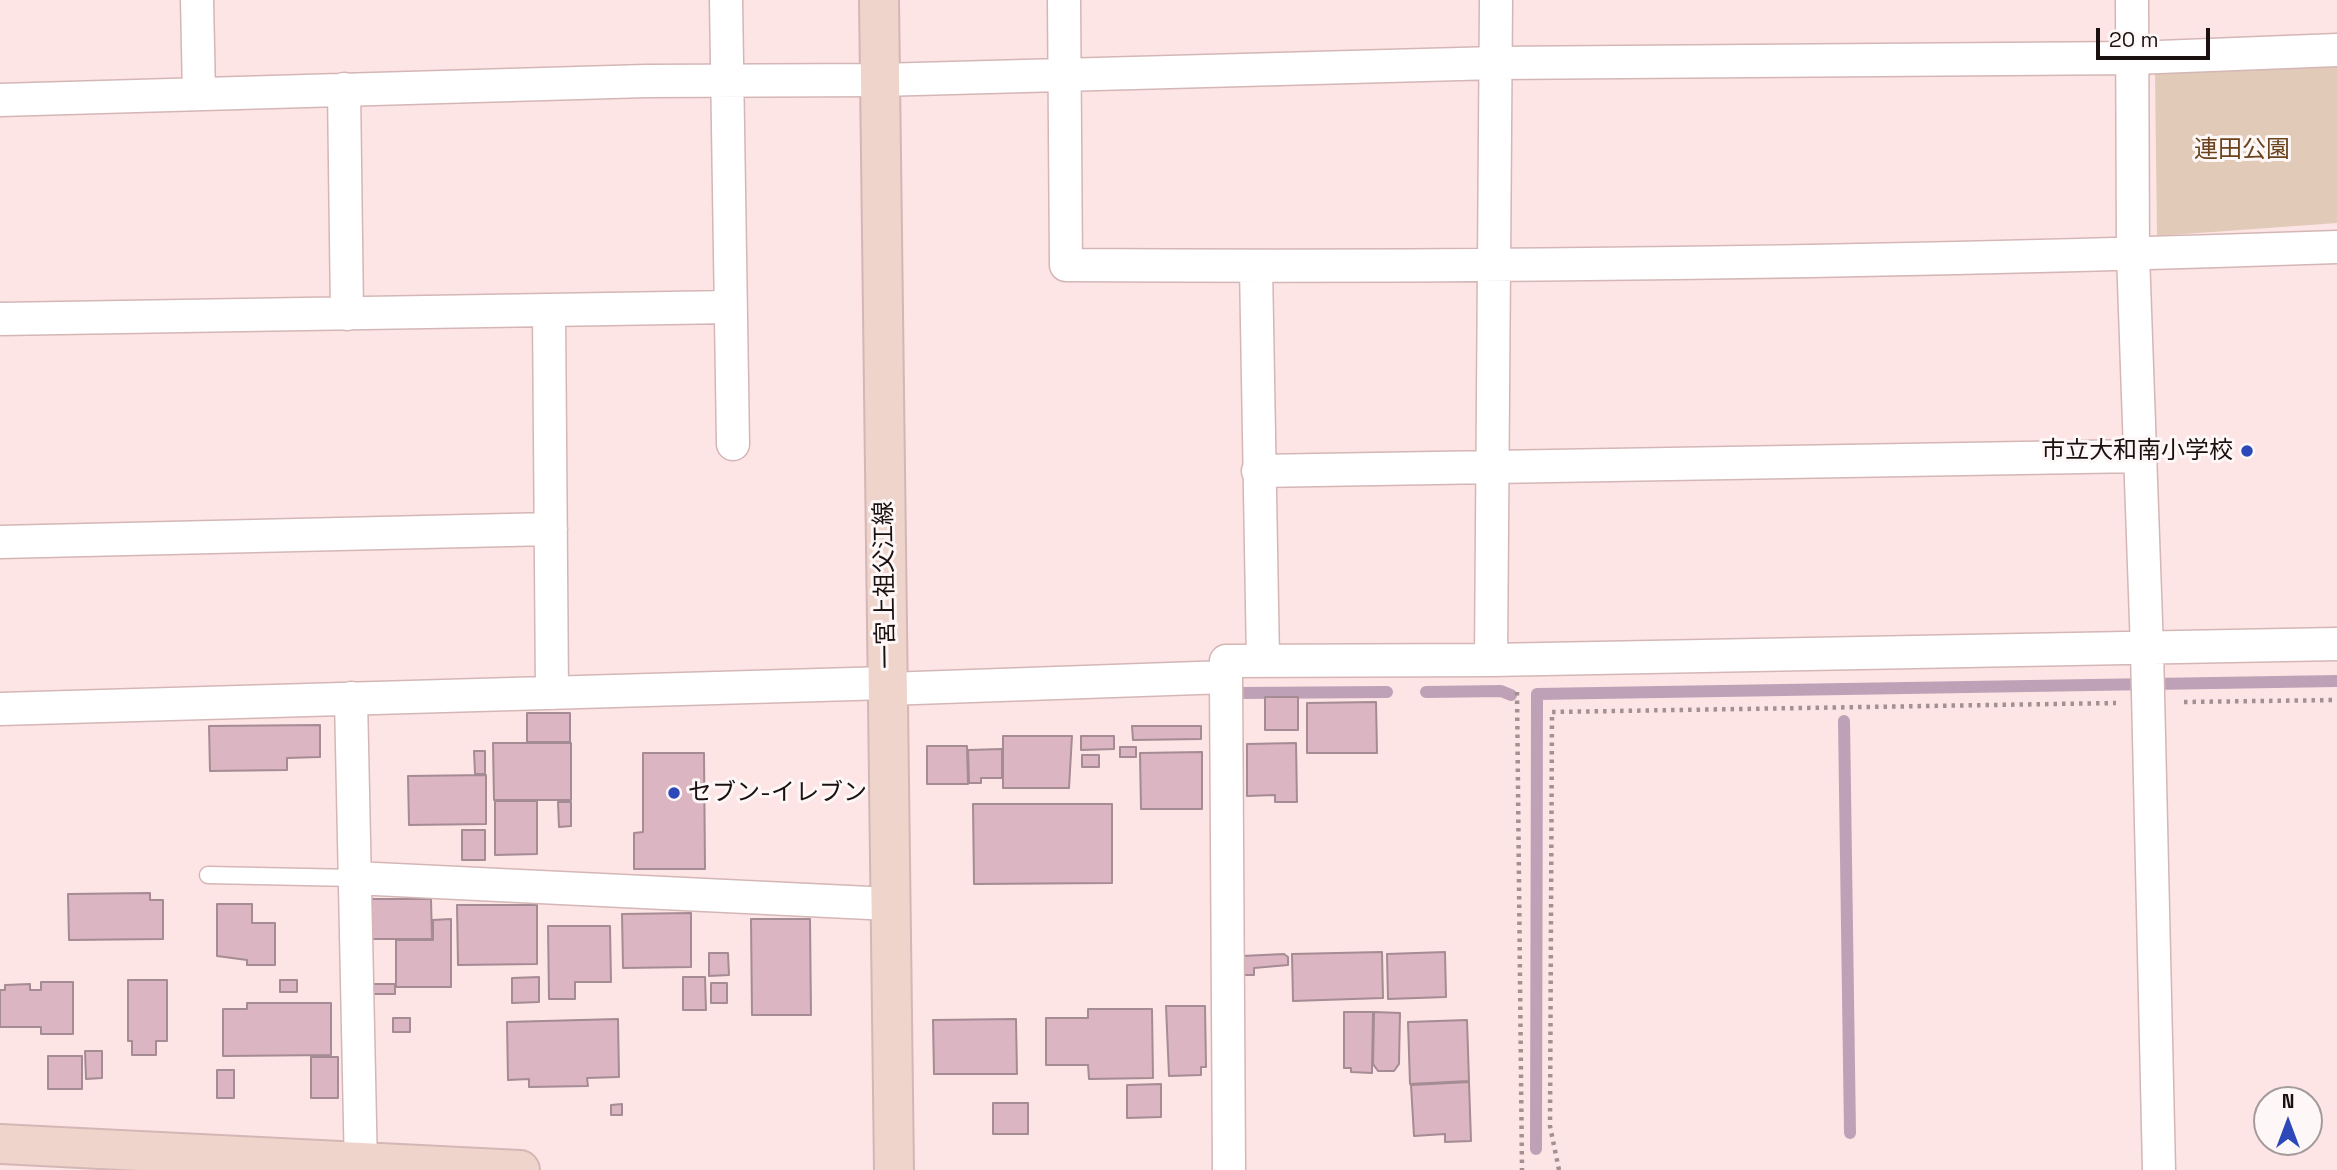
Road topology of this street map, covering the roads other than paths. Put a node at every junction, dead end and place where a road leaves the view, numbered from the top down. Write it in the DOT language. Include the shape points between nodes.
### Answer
graph roads {
  1 [pos="197,0"];
  2 [pos="726,0"];
  3 [pos="879,0"];
  4 [pos="1063,0"];
  5 [pos="1496,0"];
  6 [pos="2132,0"];
  7 [pos="2337,50"];
  8 [pos="2134,58"];
  9 [pos="1496,63"];
  10 [pos="1064,74"];
  11 [pos="726,80"];
  12 [pos="880,80"];
  13 [pos="344,89"];
  14 [pos="199,94"];
  15 [pos="0,100"];
  16 [pos="2337,247"];
  17 [pos="2133,254"];
  18 [pos="1495,265"];
  19 [pos="1255,266"];
  20 [pos="730,307"];
  21 [pos="549,310"];
  22 [pos="346,314"];
  23 [pos="0,319"];
  24 [pos="733,444"];
  25 [pos="2140,456"];
  26 [pos="1493,468"];
  27 [pos="1258,471"];
  28 [pos="551,529"];
  29 [pos="0,542"];
  30 [pos="2337,644"];
  31 [pos="1504,660"];
  32 [pos="1263,661"];
  33 [pos="1226,677"];
  34 [pos="2148,681"];
  35 [pos="887,686"];
  36 [pos="552,693"];
  37 [pos="351,698"];
  38 [pos="0,709"];
  39 [pos="208,875"];
  40 [pos="355,878"];
  41 [pos="890,904"];
  42 [pos="0,1144"];
  43 [pos="361,1166"];
  44 [pos="520,1170"];
  45 [pos="894,1170"];
  46 [pos="1229,1170"];
  47 [pos="2159,1170"];
  1 -- 14 [label="street"];
  2 -- 11 [label="street"];
  3 -- 12 [label="main road, 一宮上祖父江線"];
  4 -- 10 [label="street"];
  5 -- 9 [label="street"];
  6 -- 8 [label="street"];
  7 -- 8 [label="street"];
  8 -- 9 [label="street"];
  8 -- 17 [label="street"];
  9 -- 10 [label="street"];
  9 -- 18 [label="street"];
  10 -- 12 [label="street"];
  10 -- 19 [label="street" via="1066,265"];
  11 -- 12 [label="street"];
  11 -- 13 [label="street"];
  11 -- 20 [label="street"];
  12 -- 35 [label="main road, 一宮上祖父江線"];
  13 -- 14 [label="street"];
  13 -- 22 [label="street"];
  14 -- 15 [label="street"];
  16 -- 17 [label="street"];
  17 -- 18 [label="street"];
  17 -- 25 [label="street"];
  18 -- 19 [label="street"];
  18 -- 26 [label="street"];
  19 -- 27 [label="street"];
  20 -- 21 [label="street"];
  20 -- 24 [label="street"];
  21 -- 22 [label="street"];
  21 -- 28 [label="street"];
  22 -- 23 [label="street"];
  25 -- 26 [label="street"];
  25 -- 34 [label="street"];
  26 -- 27 [label="street"];
  26 -- 31 [label="street"];
  27 -- 32 [label="street"];
  28 -- 29 [label="street"];
  28 -- 36 [label="street"];
  30 -- 34 [label="street"];
  31 -- 32 [label="street"];
  31 -- 34 [label="street"];
  32 -- 33 [label="street" via="1226,661"];
  33 -- 35 [label="street"];
  33 -- 46 [label="street"];
  34 -- 47 [label="street"];
  35 -- 36 [label="street"];
  35 -- 41 [label="main road, 一宮上祖父江線"];
  36 -- 37 [label="street"];
  37 -- 38 [label="street"];
  37 -- 40 [label="street"];
  39 -- 40 [label="lane"];
  40 -- 41 [label="street"];
  40 -- 43 [label="street"];
  41 -- 45 [label="main road, 一宮上祖父江線"];
  42 -- 43 [label="main road"];
  43 -- 44 [label="main road"];
}
